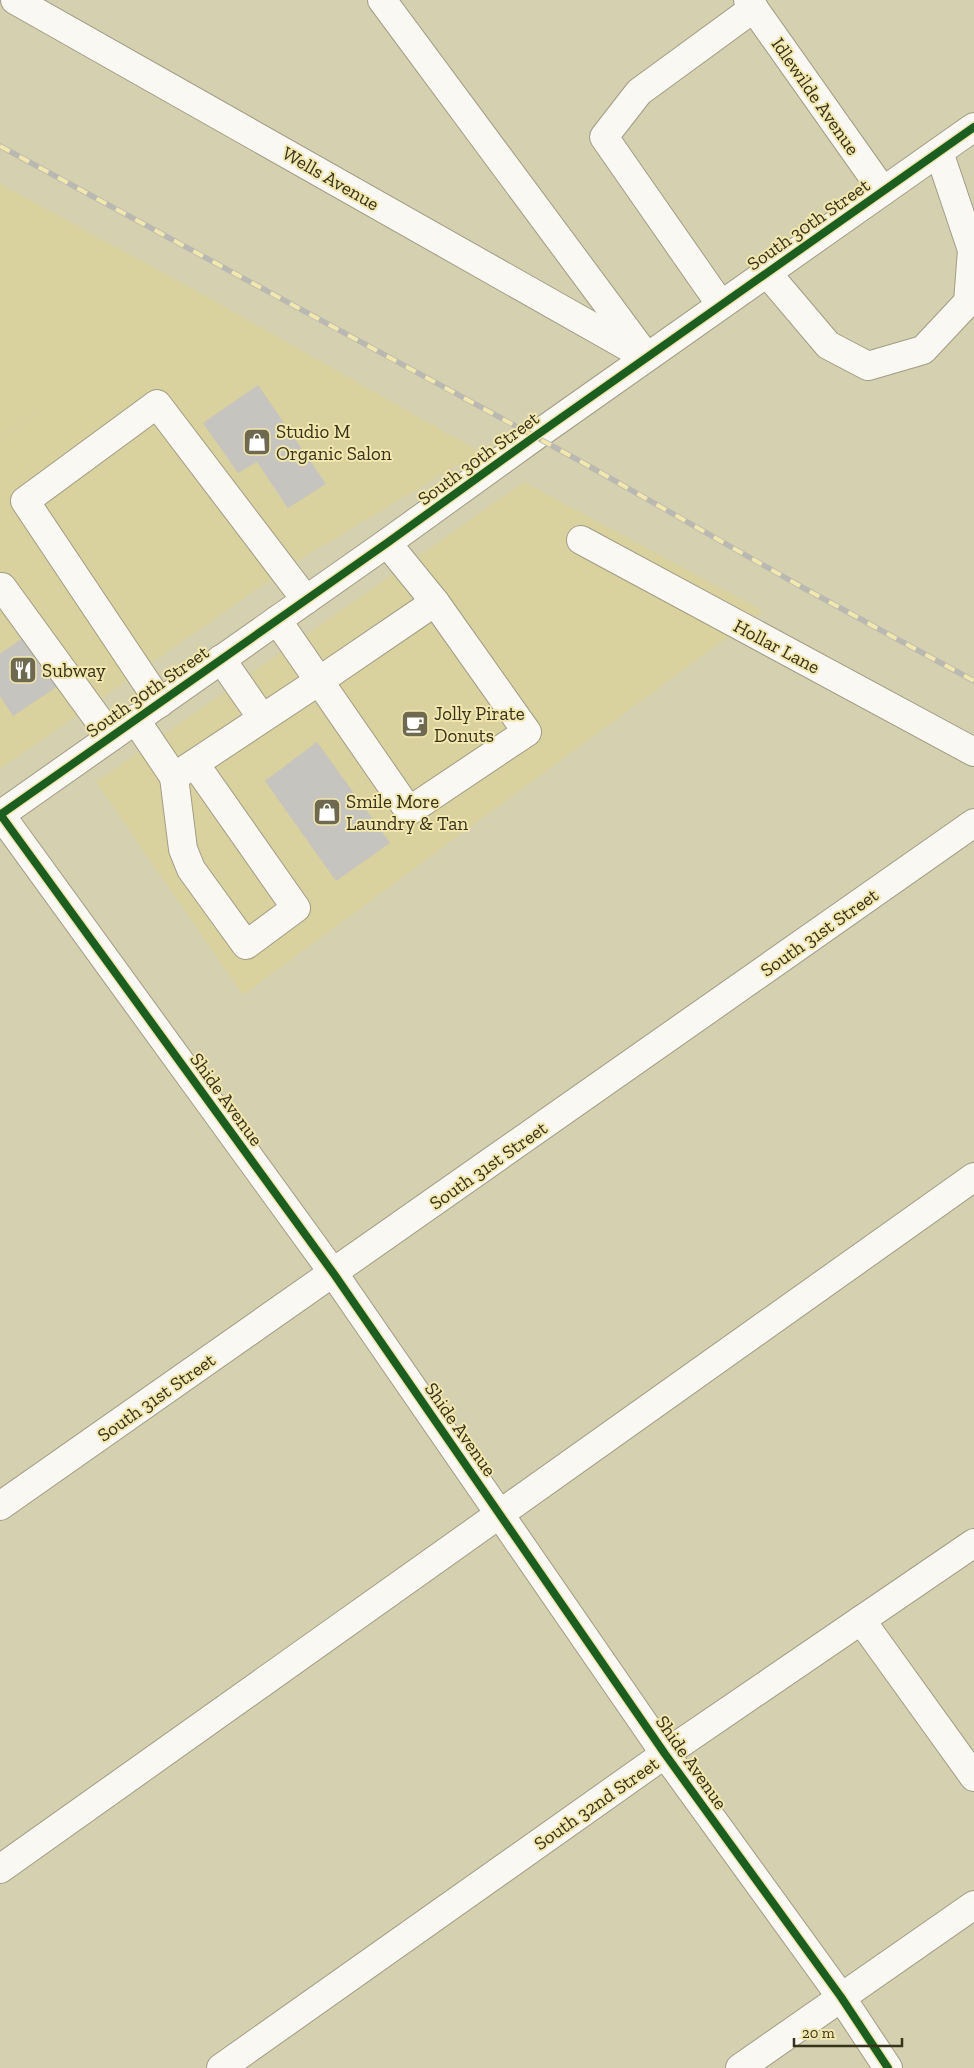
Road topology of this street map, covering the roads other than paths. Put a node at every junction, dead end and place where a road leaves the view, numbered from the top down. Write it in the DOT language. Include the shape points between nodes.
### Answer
graph roads {
  1 [pos="15,0"];
  2 [pos="48,0"];
  3 [pos="382,0"];
  4 [pos="751,4"];
  5 [pos="69,30"];
  6 [pos="974,127"];
  7 [pos="939,152"];
  8 [pos="883,191"];
  9 [pos="766,273"];
  10 [pos="721,305"];
  11 [pos="646,357"];
  12 [pos="581,540"];
  13 [pos="387,543"];
  14 [pos="1,588"];
  15 [pos="306,600"];
  16 [pos="434,602"];
  17 [pos="277,620"];
  18 [pos="221,659"];
  19 [pos="319,681"];
  20 [pos="160,702"];
  21 [pos="262,718"];
  22 [pos="135,719"];
  23 [pos="110,737"];
  24 [pos="974,752"];
  25 [pos="185,770"];
  26 [pos="0,814"];
  27 [pos="974,823"];
  28 [pos="974,1178"];
  29 [pos="334,1274"];
  30 [pos="0,1506"];
  31 [pos="501,1515"];
  32 [pos="974,1543"];
  33 [pos="861,1620"];
  34 [pos="665,1754"];
  35 [pos="974,1777"];
  36 [pos="0,1869"];
  37 [pos="974,1905"];
  38 [pos="841,1997"];
  39 [pos="221,2068"];
  40 [pos="740,2068"];
  41 [pos="888,2068"];
  1 -- 5 [label="street, Wells Avenue"];
  2 -- 5 [label="street"];
  3 -- 11 [label="street"];
  4 -- 8 [label="street, Idlewilde Avenue"];
  4 -- 10 [label="street" via="639,92 604,137"];
  5 -- 11 [label="street, Wells Avenue"];
  6 -- 7 [label="street, South 30th Street"];
  7 -- 8 [label="street, South 30th Street"];
  7 -- 9 [label="street" via="972,250 968,302 923,350 868,366 828,345"];
  8 -- 9 [label="street, South 30th Street"];
  9 -- 10 [label="street, South 30th Street"];
  10 -- 11 [label="street, South 30th Street"];
  11 -- 13 [label="street, South 30th Street"];
  12 -- 24 [label="street, Hollar Lane"];
  13 -- 15 [label="street, South 30th Street"];
  13 -- 16 [label="street"];
  14 -- 23 [label="street"];
  15 -- 17 [label="street, South 30th Street"];
  15 -- 20 [label="street" via="157,404 25,500"];
  16 -- 19 [label="street"];
  16 -- 19 [label="street" via="527,732 409,811"];
  17 -- 18 [label="street, South 30th Street"];
  17 -- 19 [label="street"];
  18 -- 20 [label="street, South 30th Street"];
  18 -- 21 [label="street"];
  19 -- 21 [label="street"];
  20 -- 22 [label="street, South 30th Street"];
  21 -- 25 [label="street"];
  22 -- 23 [label="street, South 30th Street"];
  22 -- 25 [label="street"];
  23 -- 26 [label="street, South 30th Street"];
  25 -- 25 [label="street" via="183,849 191,869 246,945 296,908"];
  26 -- 29 [label="street, Shide Avenue"];
  27 -- 29 [label="street, South 31st Street"];
  28 -- 31 [label="street"];
  29 -- 30 [label="street, South 31st Street"];
  29 -- 31 [label="street, Shide Avenue"];
  31 -- 34 [label="street, Shide Avenue"];
  31 -- 36 [label="street"];
  32 -- 33 [label="street, South 32nd Street"];
  33 -- 34 [label="street, South 32nd Street"];
  33 -- 35 [label="street"];
  34 -- 38 [label="street, Shide Avenue"];
  34 -- 39 [label="street, South 32nd Street"];
  37 -- 38 [label="street"];
  38 -- 40 [label="street"];
  38 -- 41 [label="street, Shide Avenue"];
}
